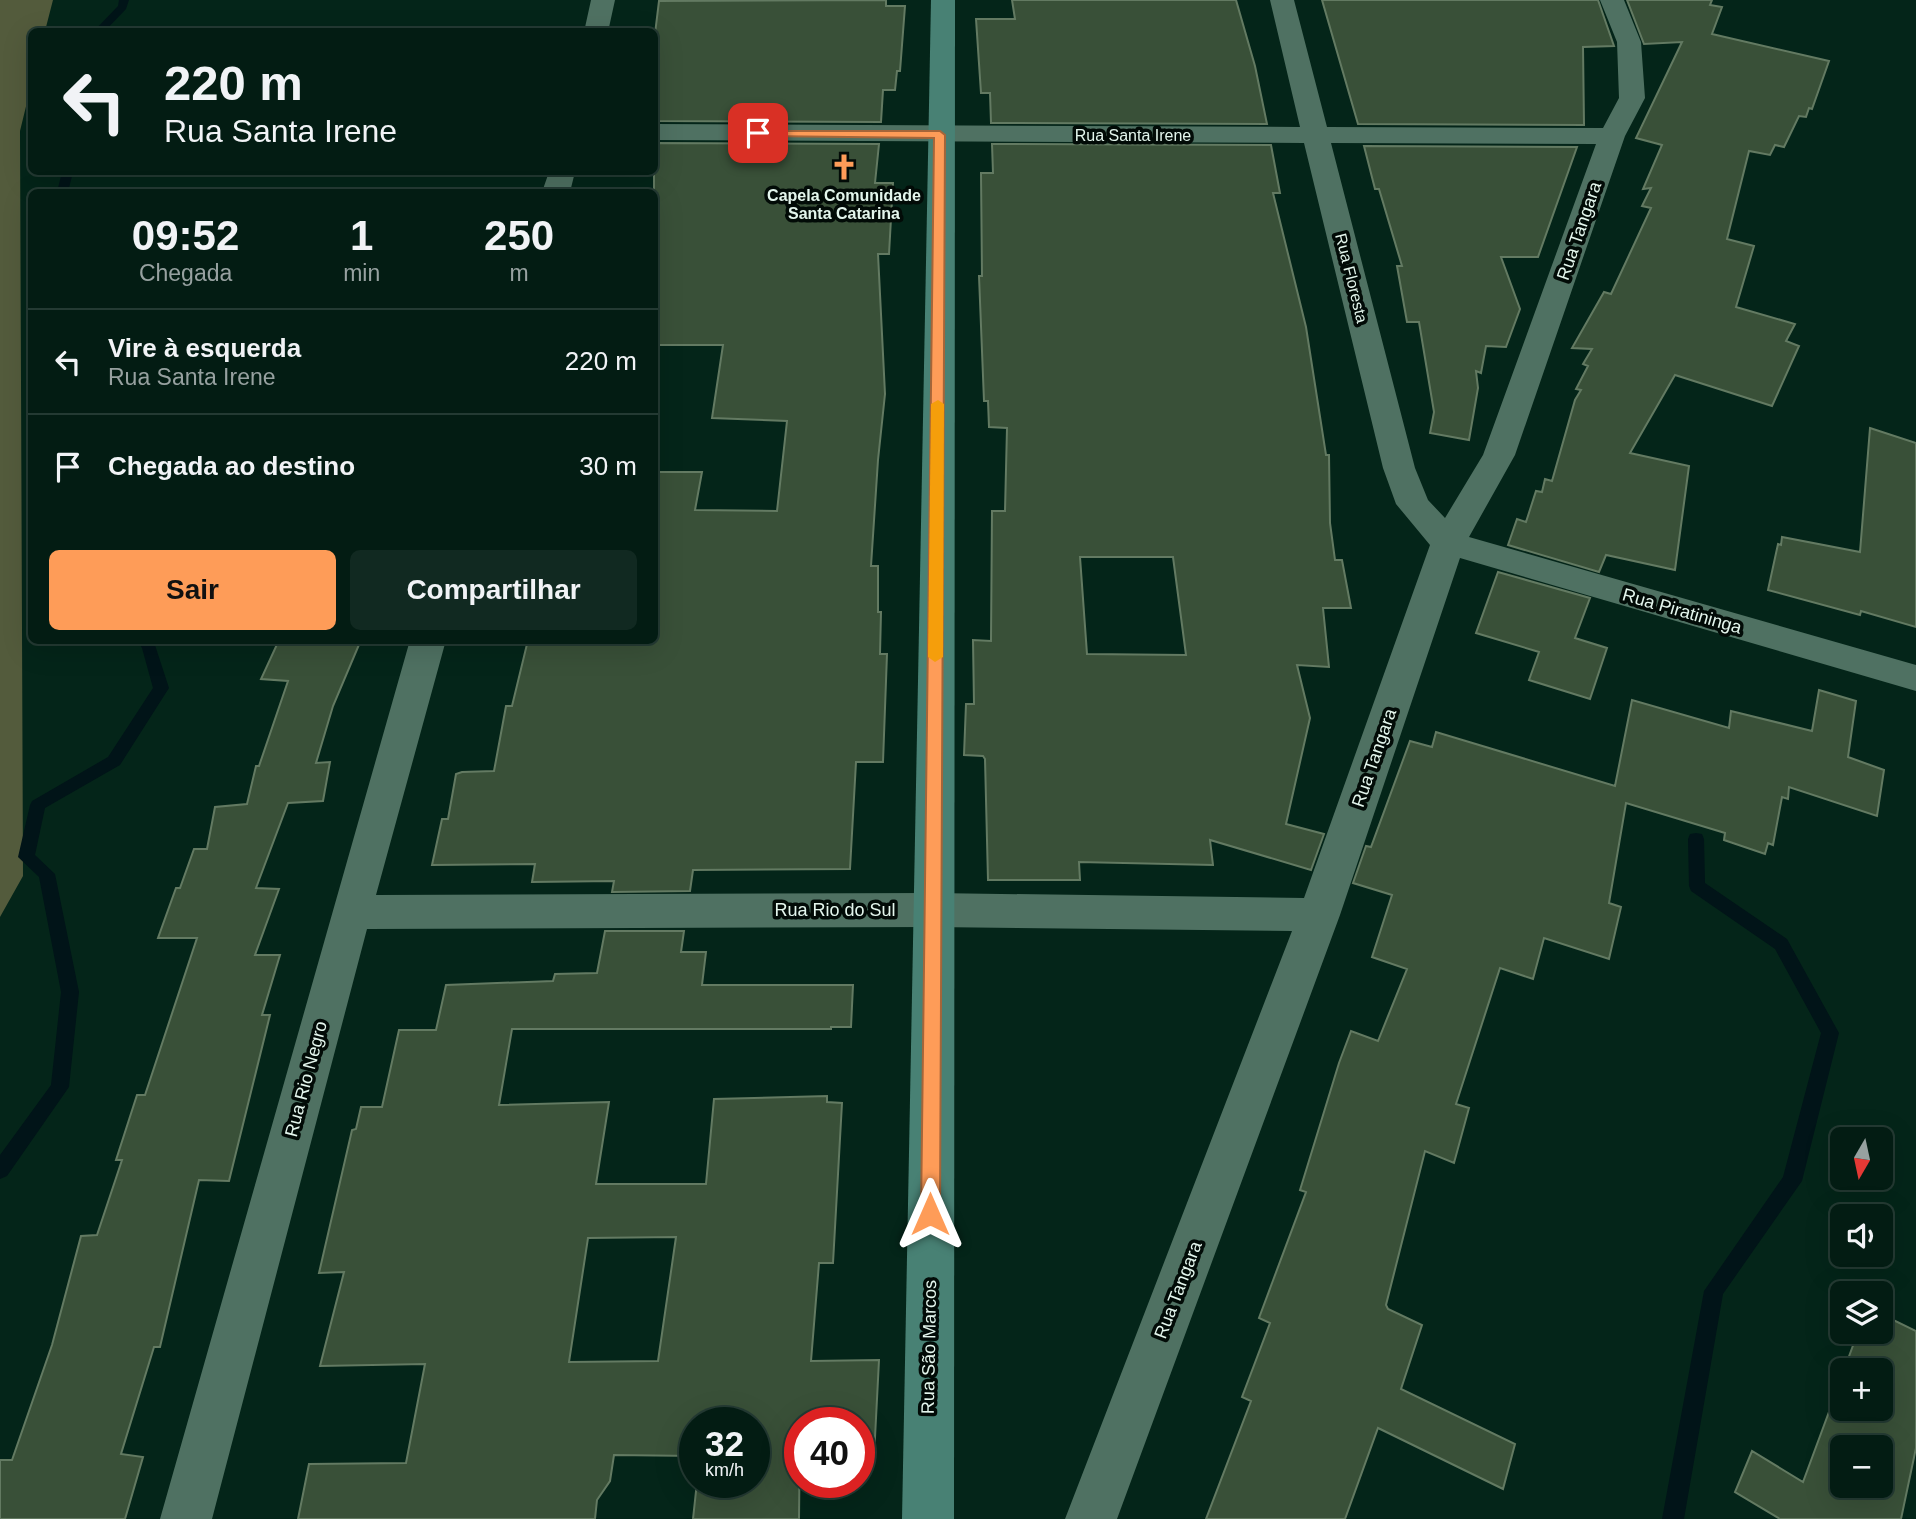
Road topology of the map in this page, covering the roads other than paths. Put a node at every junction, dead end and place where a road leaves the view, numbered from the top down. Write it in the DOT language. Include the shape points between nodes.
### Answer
graph roads {
  1 [pos="603,0"];
  2 [pos="943,0"];
  3 [pos="1282,0"];
  4 [pos="1612,0"];
  5 [pos="597,28"];
  6 [pos="658,132"];
  7 [pos="940,135"];
  8 [pos="1317,135"];
  9 [pos="1612,136"];
  10 [pos="1448,543"];
  11 [pos="427,644"];
  12 [pos="1916,678"];
  13 [pos="933,910"];
  14 [pos="351,912"];
  15 [pos="1319,915"];
  16 [pos="186,1519"];
  17 [pos="928,1519"];
  18 [pos="1091,1519"];
  1 -- 5 [label="street"];
  2 -- 7 [label="street, Rua São Marcos"];
  3 -- 8 [label="street, Rua Floresta"];
  4 -- 9 [label="street, Rua Tangara" via="1629,42 1632,98"];
  6 -- 7 [label="street, Rua Santa Irene"];
  7 -- 8 [label="street, Rua Santa Irene"];
  7 -- 13 [label="street, Rua São Marcos"];
  8 -- 9 [label="street, Rua Santa Irene"];
  8 -- 10 [label="street, Rua Floresta" via="1399,468 1413,505"];
  9 -- 10 [label="street, Rua Tangara" via="1499,455"];
  10 -- 12 [label="street, Rua Piratininga"];
  10 -- 15 [label="street, Rua Tangara"];
  11 -- 14 [label="street, Rua Rio Negro"];
  13 -- 14 [label="street, Rua Rio do Sul"];
  13 -- 15 [label="street, Rua Rio do Sul"];
  13 -- 17 [label="street, Rua São Marcos"];
  14 -- 16 [label="street, Rua Rio Negro"];
  15 -- 18 [label="street, Rua Tangara"];
}
